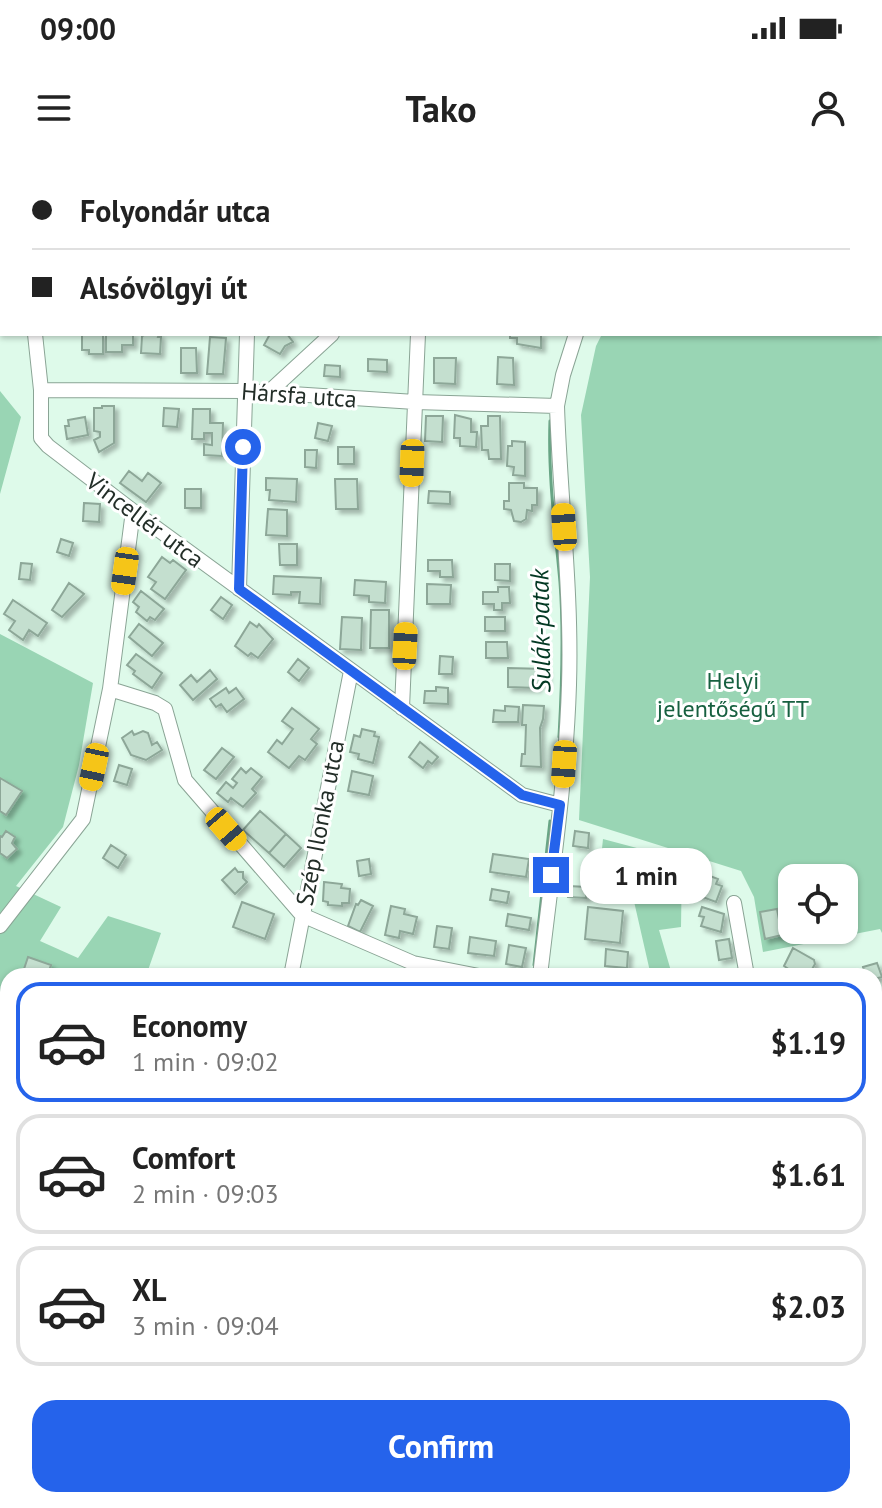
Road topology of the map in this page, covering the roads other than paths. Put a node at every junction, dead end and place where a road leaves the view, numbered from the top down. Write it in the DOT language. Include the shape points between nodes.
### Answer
graph roads {
  1 [pos="35,336"];
  2 [pos="247,336"];
  3 [pos="330,336"];
  4 [pos="418,336"];
  5 [pos="575,336"];
  6 [pos="41,390"];
  7 [pos="245,391"];
  8 [pos="268,393"];
  9 [pos="415,402"];
  10 [pos="557,406"];
  11 [pos="133,511"];
  12 [pos="239,589"];
  13 [pos="351,671"];
  14 [pos="110,689"];
  15 [pos="402,708"];
  16 [pos="560,805"];
  17 [pos="734,903"];
  18 [pos="302,915"];
  19 [pos="0,926"];
  20 [pos="292,968"];
  21 [pos="438,968"];
  22 [pos="541,968"];
  23 [pos="746,968"];
  1 -- 6 [label="street"];
  2 -- 7 [label="street"];
  3 -- 8 [label="street"];
  4 -- 9 [label="street"];
  5 -- 10 [label="street"];
  6 -- 7 [label="street, Hársfa utca"];
  6 -- 11 [label="street, Vincellér utca" via="41,438"];
  7 -- 8 [label="street, Hársfa utca"];
  7 -- 12 [label="street"];
  8 -- 9 [label="street, Hársfa utca"];
  9 -- 10 [label="street, Hársfa utca"];
  9 -- 15 [label="street"];
  10 -- 16 [label="street" via="569,685"];
  11 -- 12 [label="street, Vincellér utca"];
  11 -- 14 [label="street"];
  12 -- 13 [label="street, Vincellér utca"];
  13 -- 15 [label="street, Vincellér utca"];
  13 -- 18 [label="street, Szép Ilonka utca"];
  14 -- 18 [label="street" via="165,709 185,780"];
  14 -- 19 [label="street" via="83,819"];
  15 -- 16 [label="street, Vincellér utca" via="522,795"];
  16 -- 22 [label="street"];
  17 -- 23 [label="street"];
  18 -- 20 [label="street, Szép Ilonka utca"];
  18 -- 21 [label="street" via="413,963"];
}
